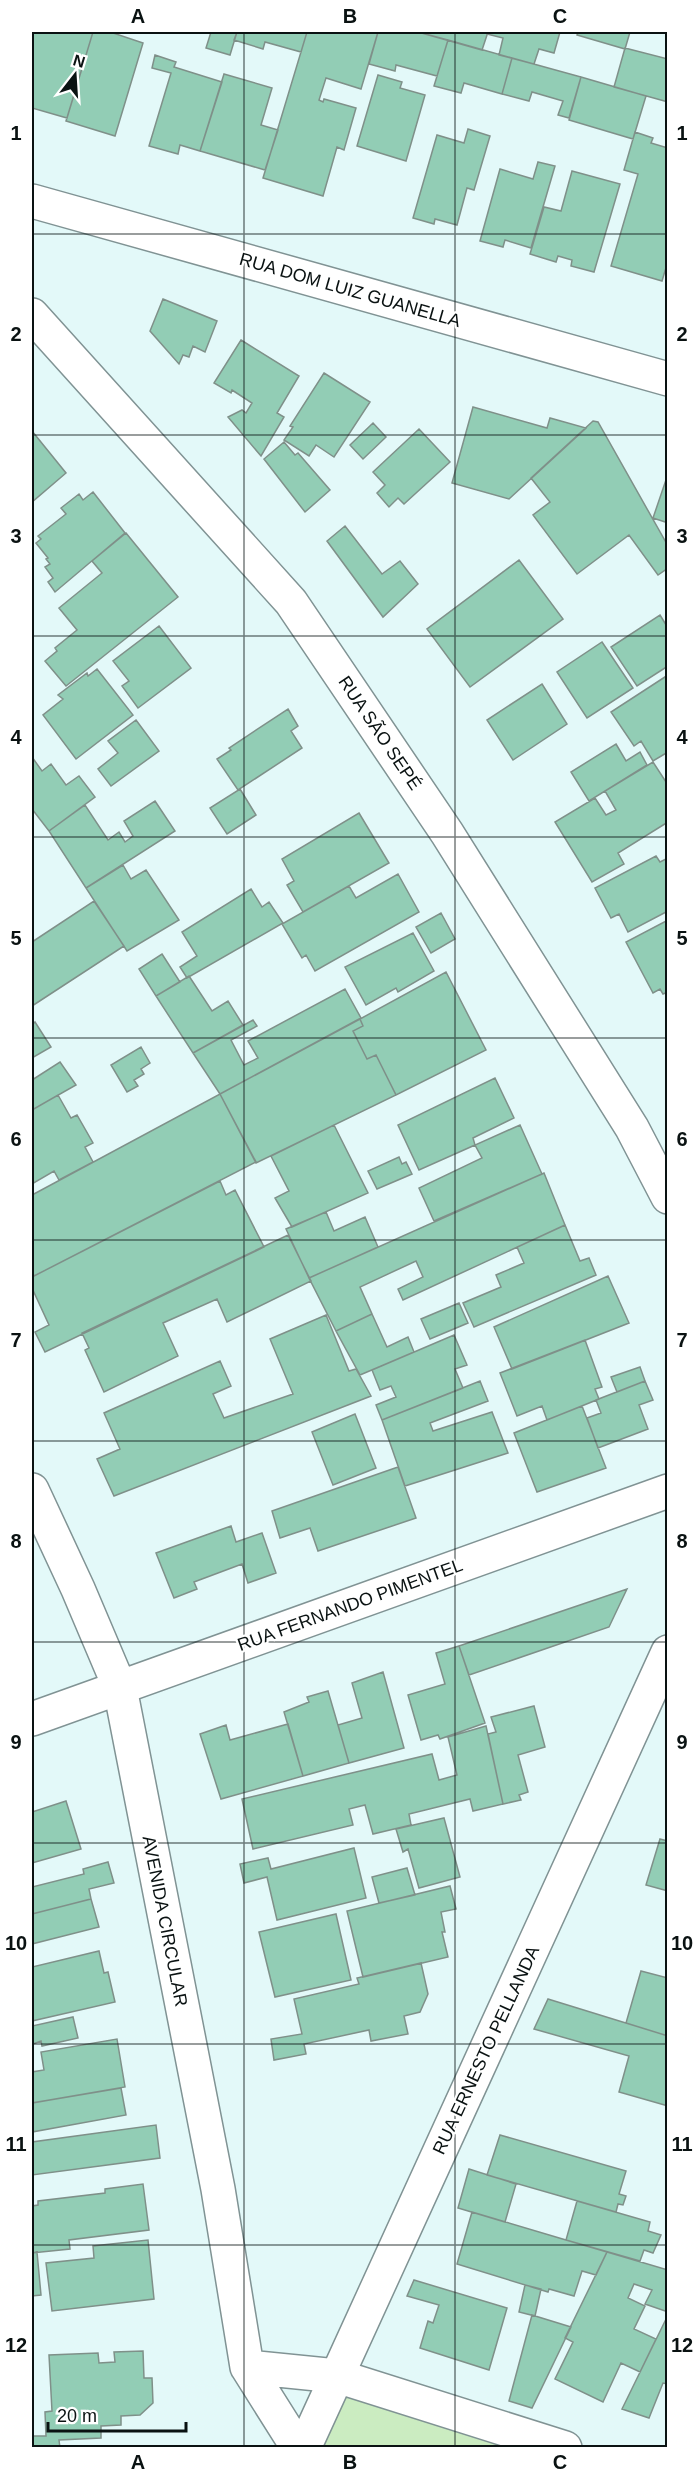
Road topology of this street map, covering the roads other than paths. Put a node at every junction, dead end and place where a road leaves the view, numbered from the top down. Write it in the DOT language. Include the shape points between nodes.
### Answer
graph roads {
  1 [pos="32,201"];
  2 [pos="32,315"];
  3 [pos="668,379"];
  4 [pos="668,1197"];
  5 [pos="32,1490"];
  6 [pos="668,1491"];
  7 [pos="668,1652"];
  8 [pos="120,1688"];
  9 [pos="32,1719"];
  10 [pos="247,2367"];
  11 [pos="337,2376"];
  12 [pos="298,2448"];
  13 [pos="304,2448"];
  14 [pos="565,2448"];
  1 -- 3 [label="street, RUA DOM LUIZ GUANELLA"];
  2 -- 4 [label="street, RUA SÃO SEPÉ" via="291,602 454,843 632,1128"];
  5 -- 8 [label="street, AVENIDA CIRCULAR"];
  6 -- 8 [label="street, RUA FERNANDO PIMENTEL"];
  7 -- 11 [label="street, RUA ERNESTO PELLANDA"];
  8 -- 9 [label="street, RUA FERNANDO PIMENTEL"];
  8 -- 10 [label="street, AVENIDA CIRCULAR" via="218,2189"];
  10 -- 11 [label="street"];
  10 -- 12 [label="street, AVENIDA CIRCULAR"];
  11 -- 13 [label="street, RUA ERNESTO PELLANDA"];
  11 -- 14 [label="street"];
}
